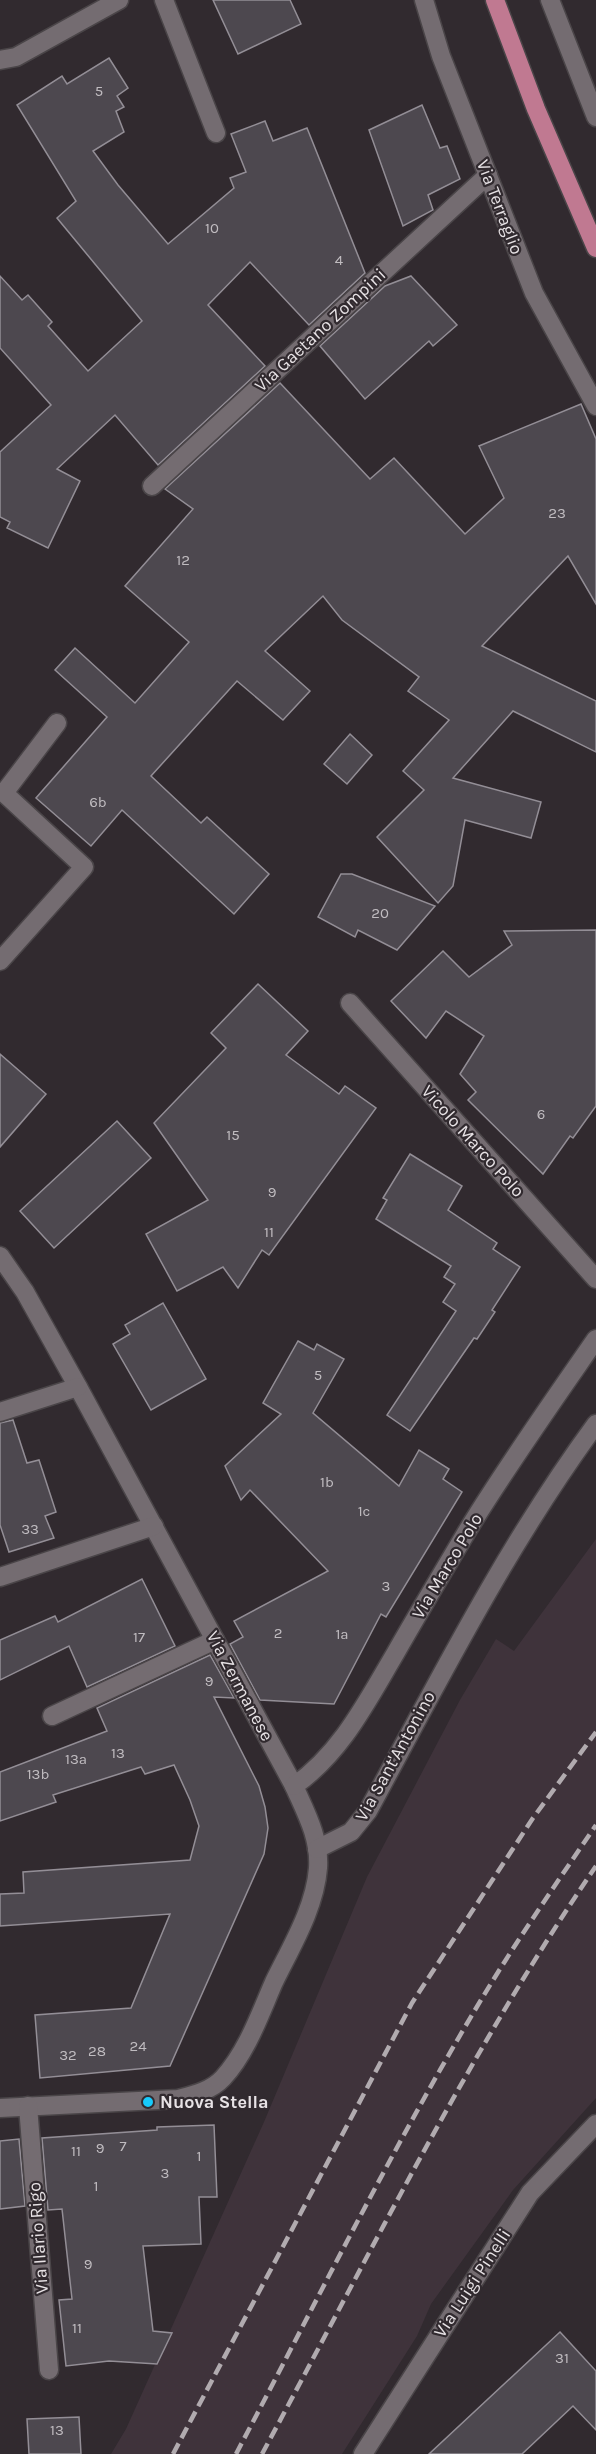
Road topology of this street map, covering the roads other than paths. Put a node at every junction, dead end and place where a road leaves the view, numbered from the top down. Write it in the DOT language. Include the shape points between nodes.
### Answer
graph roads {
  1 [pos="120,0"];
  2 [pos="164,0"];
  3 [pos="424,0"];
  4 [pos="495,0"];
  5 [pos="550,0"];
  6 [pos="0,60"];
  7 [pos="596,116"];
  8 [pos="216,133"];
  9 [pos="488,175"];
  10 [pos="596,248"];
  11 [pos="596,406"];
  12 [pos="152,486"];
  13 [pos="57,723"];
  14 [pos="0,961"];
  15 [pos="350,1003"];
  16 [pos="0,1256"];
  17 [pos="596,1279"];
  18 [pos="596,1339"];
  19 [pos="78,1387"];
  20 [pos="0,1412"];
  21 [pos="596,1424"];
  22 [pos="154,1526"];
  23 [pos="0,1577"];
  24 [pos="215,1640"];
  25 [pos="52,1716"];
  26 [pos="294,1786"];
  27 [pos="317,1849"];
  28 [pos="28,2106"];
  29 [pos="0,2108"];
  30 [pos="596,2124"];
  31 [pos="49,2370"];
  32 [pos="363,2454"];
  1 -- 6 [label="street" via="16,57"];
  2 -- 8 [label="street"];
  3 -- 9 [label="street, Via Terraglio" via="441,56"];
  4 -- 10 [label="main road" via="536,109"];
  5 -- 7 [label="street"];
  9 -- 11 [label="street, Via Terraglio" via="534,293"];
  9 -- 12 [label="street, Via Gaetano Zompini"];
  13 -- 14 [label="street" via="4,793 84,867"];
  15 -- 17 [label="street, Vicolo Marco Polo"];
  16 -- 19 [label="street, Via Zermanese" via="26,1292"];
  18 -- 26 [label="street, Via Marco Polo" via="516,1454 336,1749 315,1772"];
  19 -- 20 [label="street"];
  19 -- 22 [label="street, Via Zermanese"];
  21 -- 27 [label="street, Via Sant'Antonino" via="500,1570 368,1811 351,1832"];
  22 -- 23 [label="street"];
  22 -- 24 [label="street, Via Zermanese"];
  24 -- 25 [label="street"];
  24 -- 26 [label="street, Via Zermanese"];
  26 -- 27 [label="street, Via Zermanese" via="312,1826"];
  27 -- 28 [label="street" via="313,1895 303,1921 249,2038 221,2080 202,2092 178,2099"];
  28 -- 29 [label="street"];
  28 -- 31 [label="street, Via Ilario Rigo"];
  30 -- 32 [label="street, Via Luigi Pinelli" via="530,2193"];
}
